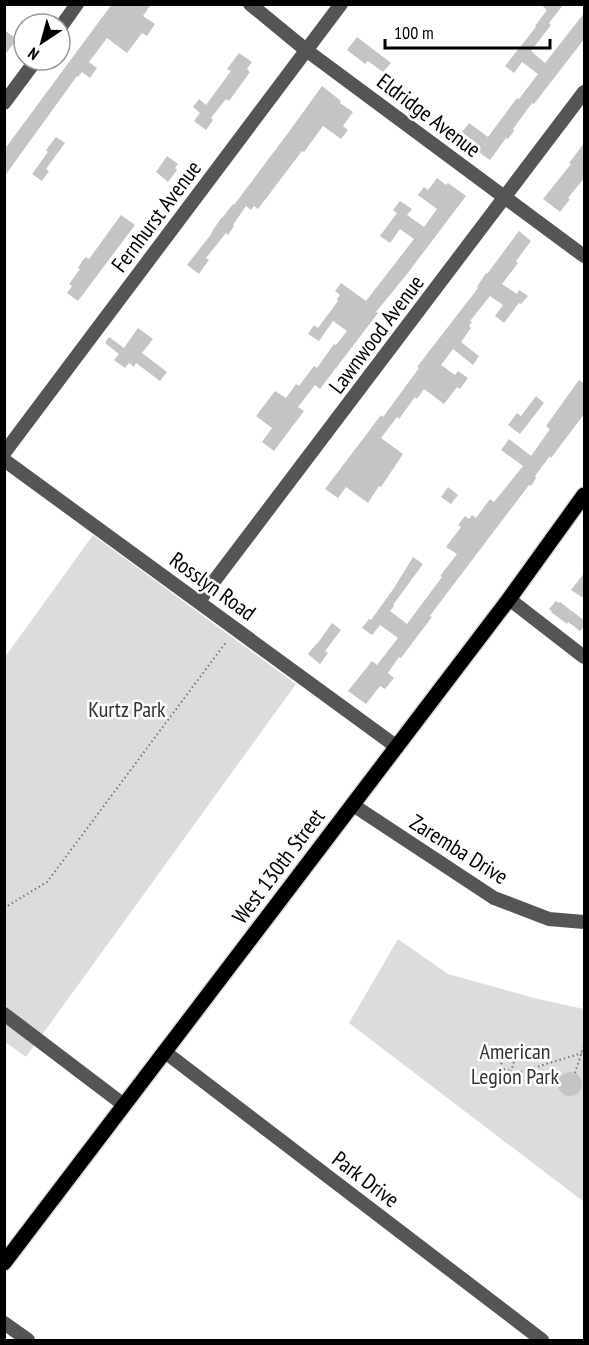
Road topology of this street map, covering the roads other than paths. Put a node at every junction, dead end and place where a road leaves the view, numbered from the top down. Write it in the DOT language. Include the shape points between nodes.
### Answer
graph roads {
  1 [pos="250,4"];
  2 [pos="341,4"];
  3 [pos="306,50"];
  4 [pos="27,72"];
  5 [pos="585,92"];
  6 [pos="4,103"];
  7 [pos="505,198"];
  8 [pos="585,256"];
  9 [pos="4,453"];
  10 [pos="4,460"];
  11 [pos="585,495"];
  12 [pos="509,599"];
  13 [pos="199,601"];
  14 [pos="585,657"];
  15 [pos="397,747"];
  16 [pos="353,805"];
  17 [pos="585,922"];
  18 [pos="4,1014"];
  19 [pos="165,1052"];
  20 [pos="124,1105"];
  21 [pos="4,1263"];
  22 [pos="4,1323"];
  23 [pos="28,1341"];
  24 [pos="542,1341"];
  1 -- 3 [label="street, Eldridge Avenue"];
  2 -- 3 [label="street, Fernhurst Avenue"];
  3 -- 7 [label="street, Eldridge Avenue"];
  3 -- 9 [label="street, Fernhurst Avenue"];
  4 -- 6 [label="street"];
  5 -- 7 [label="street, Lawnwood Avenue"];
  7 -- 8 [label="street, Eldridge Avenue"];
  7 -- 13 [label="street, Lawnwood Avenue"];
  10 -- 13 [label="street, Rosslyn Road"];
  11 -- 12 [label="main road, West 130th Street"];
  12 -- 14 [label="street"];
  12 -- 15 [label="main road, West 130th Street"];
  13 -- 15 [label="street, Rosslyn Road"];
  15 -- 16 [label="main road, West 130th Street"];
  16 -- 17 [label="street, Zaremba Drive" via="494,898 549,919"];
  16 -- 19 [label="main road, West 130th Street"];
  18 -- 20 [label="street"];
  19 -- 20 [label="main road, West 130th Street"];
  19 -- 24 [label="street, Park Drive"];
  20 -- 21 [label="main road, West 130th Street"];
  22 -- 23 [label="street"];
}
